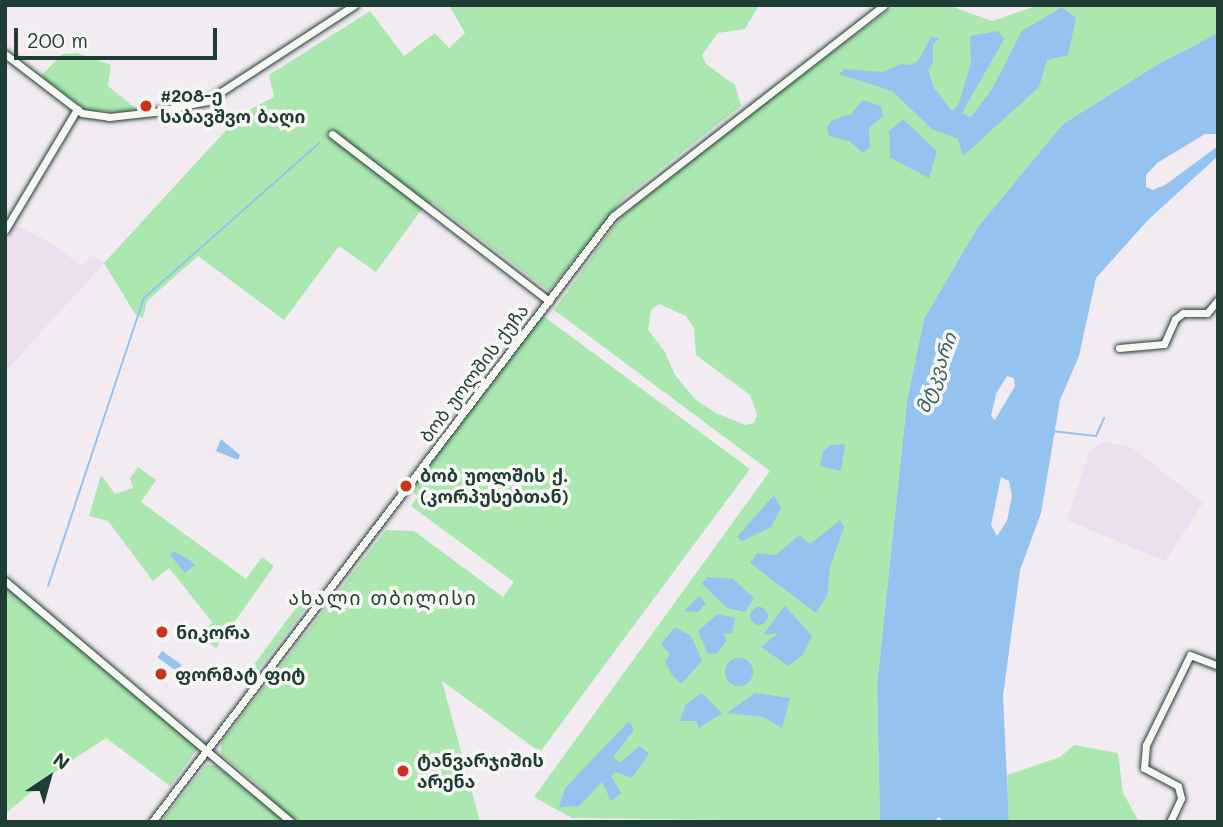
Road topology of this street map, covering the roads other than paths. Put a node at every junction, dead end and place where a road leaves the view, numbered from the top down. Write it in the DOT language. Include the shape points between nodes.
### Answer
graph roads {
  1 [pos="354,5"];
  2 [pos="884,5"];
  3 [pos="5,54"];
  4 [pos="76,109"];
  5 [pos="332,134"];
  6 [pos="5,230"];
  7 [pos="549,300"];
  8 [pos="1218,300"];
  9 [pos="1119,348"];
  10 [pos="5,581"];
  11 [pos="1218,666"];
  12 [pos="209,751"];
  13 [pos="152,822"];
  14 [pos="291,822"];
  15 [pos="1170,822"];
  1 -- 4 [label="street" via="207,101 109,117"];
  2 -- 7 [label="street, ბობ უოლშის ქუჩა" via="613,216"];
  3 -- 4 [label="street"];
  4 -- 6 [label="street"];
  5 -- 7 [label="street"];
  7 -- 12 [label="street, ბობ უოლშის ქუჩა"];
  8 -- 9 [label="street" via="1207,313 1183,313 1175,319 1164,344"];
  10 -- 12 [label="street"];
  11 -- 15 [label="street" via="1190,655 1146,746 1144,768 1178,786 1181,798"];
  12 -- 13 [label="street, ბობ უოლშის ქუჩა"];
  12 -- 14 [label="street"];
}
